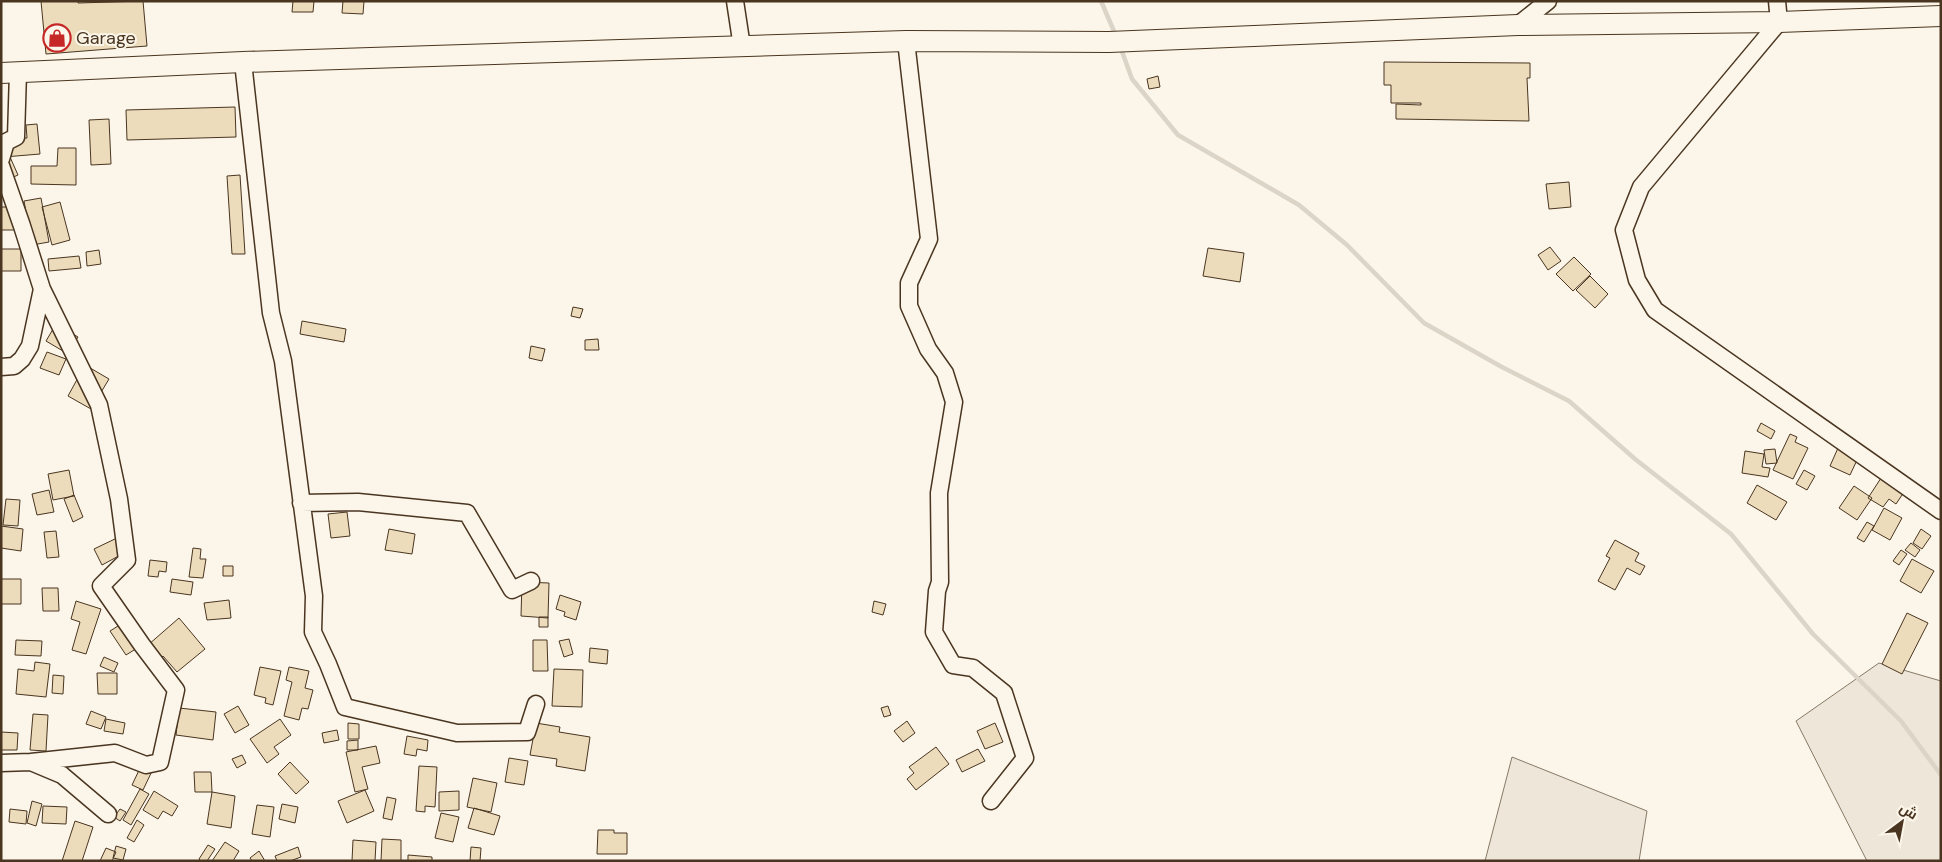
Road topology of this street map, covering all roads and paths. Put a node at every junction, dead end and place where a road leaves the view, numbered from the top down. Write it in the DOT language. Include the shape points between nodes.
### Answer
graph roads {
  1 [pos="735,1"];
  2 [pos="1548,1"];
  3 [pos="1777,1"];
  4 [pos="1941,16"];
  5 [pos="1779,22"];
  6 [pos="1518,25"];
  7 [pos="906,41"];
  8 [pos="742,47"];
  9 [pos="242,62"];
  10 [pos="10,72"];
  11 [pos="1,159"];
  12 [pos="1,166"];
  13 [pos="42,289"];
  14 [pos="1,367"];
  15 [pos="301,503"];
  16 [pos="1941,511"];
  17 [pos="531,582"];
  18 [pos="536,704"];
  19 [pos="31,762"];
  20 [pos="1,763"];
  21 [pos="992,801"];
  22 [pos="108,814"];
  1 -- 8 [label="street"];
  2 -- 6 [label="street"];
  3 -- 5 [label="street"];
  4 -- 5 [label="main road"];
  5 -- 6 [label="main road"];
  5 -- 16 [label="street" via="1641,187 1624,230 1637,280 1655,310"];
  6 -- 7 [label="main road" via="1109,42"];
  7 -- 8 [label="main road"];
  7 -- 21 [label="street" via="929,239 909,283 909,306 928,349 945,373 954,402 939,493 940,582 936,591 934,632 953,665 973,668 1004,693 1025,758"];
  8 -- 9 [label="main road"];
  9 -- 10 [label="main road"];
  9 -- 15 [label="street" via="271,313 283,361"];
  10 -- 11 [label="street" via="16,137 6,142"];
  12 -- 13 [label="street"];
  13 -- 14 [label="street" via="27,353 14,366"];
  13 -- 19 [label="street" via="99,404 117,489 127,560 101,586 176,690 160,762 146,765 115,753"];
  15 -- 17 [label="street" via="358,502 466,513 512,590"];
  15 -- 18 [label="street" via="314,596 313,632 345,707 467,733 527,732"];
  19 -- 20 [label="street"];
  19 -- 22 [label="street" via="62,775"];
}
